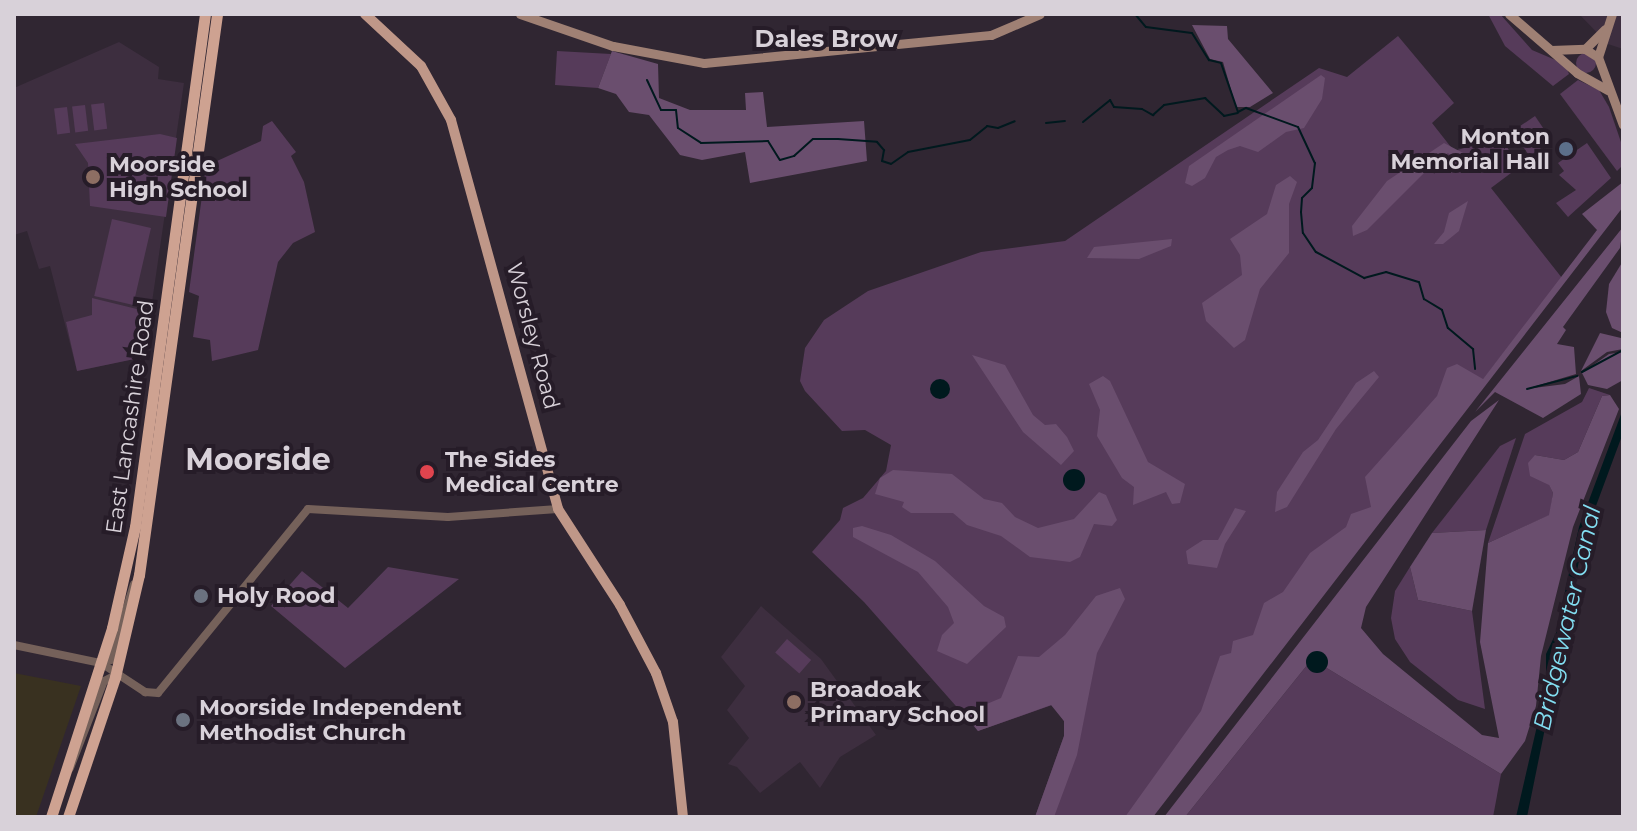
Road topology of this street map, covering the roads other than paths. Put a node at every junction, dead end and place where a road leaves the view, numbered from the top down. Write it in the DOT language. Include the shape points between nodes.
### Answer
graph roads {
  1 [pos="205,14"];
  2 [pos="217,14"];
  3 [pos="365,14"];
  4 [pos="520,14"];
  5 [pos="1040,14"];
  6 [pos="1509,14"];
  7 [pos="1612,14"];
  8 [pos="1605,29"];
  9 [pos="1548,49"];
  10 [pos="1581,50"];
  11 [pos="1599,60"];
  12 [pos="1572,66"];
  13 [pos="1589,76"];
  14 [pos="1608,90"];
  15 [pos="1623,125"];
  16 [pos="558,509"];
  17 [pos="139,575"];
  18 [pos="14,645"];
  19 [pos="101,663"];
  20 [pos="115,677"];
  21 [pos="65,775"];
  22 [pos="51,817"];
  23 [pos="68,817"];
  24 [pos="683,817"];
  1 -- 19 [label="highway, East Lancashire Road" via="141,494"];
  2 -- 17 [label="highway, East Lancashire Road"];
  3 -- 16 [label="main road, Worsley Road" via="421,66 457,135"];
  4 -- 5 [label="main road" via="613,46 704,63 983,36"];
  6 -- 9 [label="main road"];
  7 -- 8 [label="main road"];
  8 -- 10 [label="main road"];
  8 -- 11 [label="main road"];
  9 -- 10 [label="main road"];
  9 -- 12 [label="main road"];
  10 -- 11 [label="main road"];
  10 -- 12 [label="main road"];
  11 -- 13 [label="main road"];
  11 -- 14 [label="main road"];
  12 -- 13 [label="main road"];
  13 -- 14 [label="main road"];
  14 -- 15 [label="main road"];
  16 -- 20 [label="street" via="448,517 308,509 162,690 148,693"];
  16 -- 24 [label="main road, Worsley Road" via="656,673 673,722"];
  17 -- 19 [label="street" via="129,592 111,660"];
  17 -- 20 [label="highway, East Lancashire Road"];
  18 -- 19 [label="street"];
  19 -- 20 [label="street"];
  19 -- 21 [label="highway, East Lancashire Road"];
  20 -- 21 [label="street" via="104,681 78,758"];
  20 -- 23 [label="highway, East Lancashire Road"];
  21 -- 22 [label="highway, East Lancashire Road"];
}
